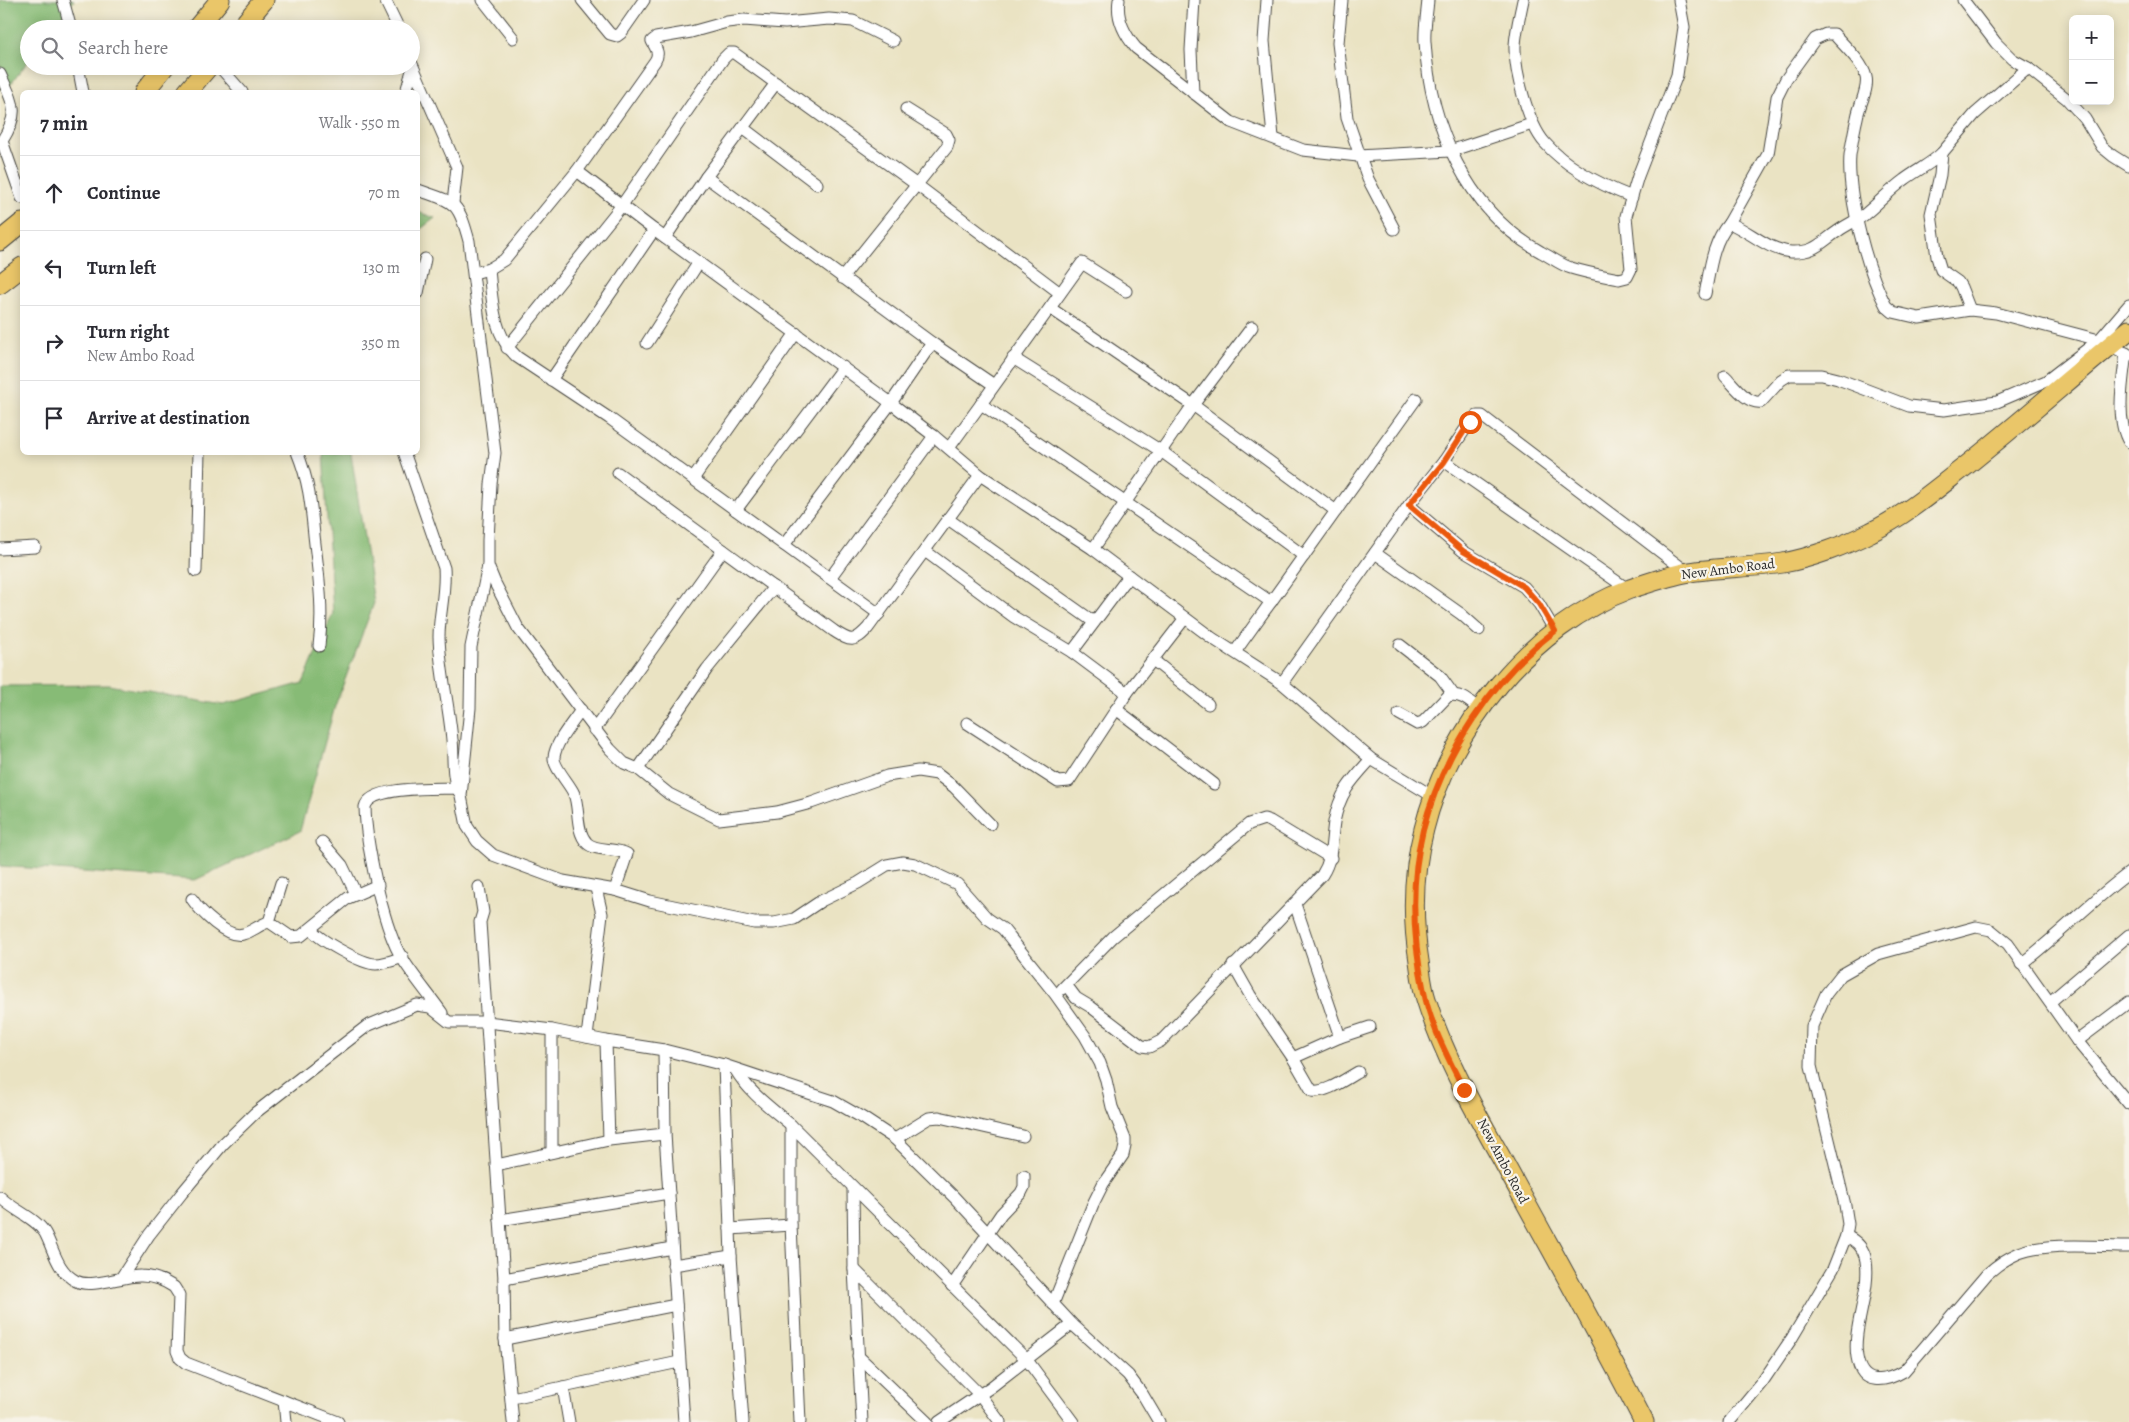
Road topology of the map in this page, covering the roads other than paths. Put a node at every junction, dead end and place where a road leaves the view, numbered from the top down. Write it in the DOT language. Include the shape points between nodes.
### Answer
graph roads {
  1 [pos="63,0"];
  2 [pos="220,0"];
  3 [pos="264,0"];
  4 [pos="385,0"];
  5 [pos="483,0"];
  6 [pos="582,0"];
  7 [pos="644,0"];
  8 [pos="1119,0"];
  9 [pos="1194,0"];
  10 [pos="1268,0"];
  11 [pos="1342,0"];
  12 [pos="1428,0"];
  13 [pos="1524,0"];
  14 [pos="1679,0"];
  15 [pos="1963,0"];
  16 [pos="69,20"];
  17 [pos="203,20"];
  18 [pos="247,20"];
  19 [pos="395,20"];
  20 [pos="512,38"];
  21 [pos="893,41"];
  22 [pos="2028,68"];
  23 [pos="0,74"];
  24 [pos="80,75"];
  25 [pos="158,75"];
  26 [pos="201,75"];
  27 [pos="227,75"];
  28 [pos="410,75"];
  29 [pos="417,75"];
  30 [pos="776,83"];
  31 [pos="83,90"];
  32 [pos="146,90"];
  33 [pos="188,90"];
  34 [pos="240,90"];
  35 [pos="406,90"];
  36 [pos="1193,93"];
  37 [pos="906,109"];
  38 [pos="1532,124"];
  39 [pos="743,128"];
  40 [pos="1273,137"];
  41 [pos="1,140"];
  42 [pos="1450,151"];
  43 [pos="1942,153"];
  44 [pos="1358,156"];
  45 [pos="2129,166"];
  46 [pos="577,171"];
  47 [pos="706,177"];
  48 [pos="817,184"];
  49 [pos="917,185"];
  50 [pos="420,191"];
  51 [pos="20,192"];
  52 [pos="1632,197"];
  53 [pos="453,203"];
  54 [pos="622,205"];
  55 [pos="1857,220"];
  56 [pos="1729,223"];
  57 [pos="20,225"];
  58 [pos="1394,229"];
  59 [pos="654,230"];
  60 [pos="665,238"];
  61 [pos="0,241"];
  62 [pos="425,259"];
  63 [pos="699,262"];
  64 [pos="20,269"];
  65 [pos="489,269"];
  66 [pos="474,273"];
  67 [pos="842,278"];
  68 [pos="420,283"];
  69 [pos="0,284"];
  70 [pos="1126,291"];
  71 [pos="1060,293"];
  72 [pos="1705,294"];
  73 [pos="2129,305"];
  74 [pos="1050,308"];
  75 [pos="1970,310"];
  76 [pos="1252,327"];
  77 [pos="2129,330"];
  78 [pos="796,333"];
  79 [pos="647,343"];
  80 [pos="932,343"];
  81 [pos="508,348"];
  82 [pos="2116,348"];
  83 [pos="1013,358"];
  84 [pos="843,367"];
  85 [pos="1725,376"];
  86 [pos="551,380"];
  87 [pos="994,385"];
  88 [pos="1416,399"];
  89 [pos="891,403"];
  90 [pos="981,404"];
  91 [pos="1193,406"];
  92 [pos="934,436"];
  93 [pos="2129,442"];
  94 [pos="949,448"];
  95 [pos="1161,451"];
  96 [pos="199,455"];
  97 [pos="298,455"];
  98 [pos="405,455"];
  99 [pos="1444,462"];
  100 [pos="618,473"];
  101 [pos="980,475"];
  102 [pos="693,479"];
  103 [pos="1125,501"];
  104 [pos="1409,505"];
  105 [pos="736,510"];
  106 [pos="1336,511"];
  107 [pos="948,519"];
  108 [pos="784,545"];
  109 [pos="35,547"];
  110 [pos="0,549"];
  111 [pos="723,550"];
  112 [pos="1093,550"];
  113 [pos="925,551"];
  114 [pos="1375,553"];
  115 [pos="1304,556"];
  116 [pos="488,566"];
  117 [pos="196,571"];
  118 [pos="1687,572"];
  119 [pos="1129,576"];
  120 [pos="830,578"];
  121 [pos="774,587"];
  122 [pos="1629,590"];
  123 [pos="1271,602"];
  124 [pos="879,614"];
  125 [pos="1185,618"];
  126 [pos="1094,622"];
  127 [pos="1480,630"];
  128 [pos="1555,631"];
  129 [pos="1400,645"];
  130 [pos="319,646"];
  131 [pos="1072,652"];
  132 [pos="1235,652"];
  133 [pos="1153,660"];
  134 [pos="1282,683"];
  135 [pos="1127,693"];
  136 [pos="1453,694"];
  137 [pos="1208,704"];
  138 [pos="1116,709"];
  139 [pos="581,710"];
  140 [pos="1480,710"];
  141 [pos="1399,714"];
  142 [pos="967,723"];
  143 [pos="594,730"];
  144 [pos="1371,759"];
  145 [pos="638,769"];
  146 [pos="1214,784"];
  147 [pos="459,792"];
  148 [pos="1434,797"];
  149 [pos="990,824"];
  150 [pos="322,842"];
  151 [pos="1331,858"];
  152 [pos="2129,873"];
  153 [pos="281,882"];
  154 [pos="378,884"];
  155 [pos="479,886"];
  156 [pos="596,888"];
  157 [pos="615,890"];
  158 [pos="356,894"];
  159 [pos="192,899"];
  160 [pos="1295,904"];
  161 [pos="269,922"];
  162 [pos="311,929"];
  163 [pos="2129,935"];
  164 [pos="402,957"];
  165 [pos="2021,964"];
  166 [pos="1234,965"];
  167 [pos="1067,986"];
  168 [pos="1055,994"];
  169 [pos="2050,1002"];
  170 [pos="2129,1002"];
  171 [pos="449,1022"];
  172 [pos="487,1022"];
  173 [pos="1370,1028"];
  174 [pos="552,1030"];
  175 [pos="587,1037"];
  176 [pos="1340,1037"];
  177 [pos="606,1041"];
  178 [pos="2077,1041"];
  179 [pos="664,1050"];
  180 [pos="1293,1058"];
  181 [pos="724,1065"];
  182 [pos="735,1069"];
  183 [pos="1358,1072"];
  184 [pos="2129,1104"];
  185 [pos="791,1125"];
  186 [pos="666,1134"];
  187 [pos="1023,1136"];
  188 [pos="895,1139"];
  189 [pos="609,1140"];
  190 [pos="552,1152"];
  191 [pos="496,1165"];
  192 [pos="1024,1176"];
  193 [pos="853,1188"];
  194 [pos="669,1193"];
  195 [pos="0,1197"];
  196 [pos="500,1220"];
  197 [pos="791,1225"];
  198 [pos="730,1228"];
  199 [pos="988,1233"];
  200 [pos="1846,1236"];
  201 [pos="2129,1247"];
  202 [pos="672,1248"];
  203 [pos="731,1256"];
  204 [pos="673,1265"];
  205 [pos="854,1269"];
  206 [pos="121,1278"];
  207 [pos="504,1280"];
  208 [pos="952,1286"];
  209 [pos="1053,1304"];
  210 [pos="676,1305"];
  211 [pos="1072,1324"];
  212 [pos="505,1340"];
  213 [pos="858,1356"];
  214 [pos="1027,1360"];
  215 [pos="679,1362"];
  216 [pos="563,1387"];
  217 [pos="980,1395"];
  218 [pos="512,1398"];
  219 [pos="284,1401"];
  220 [pos="286,1422"];
  221 [pos="338,1422"];
  222 [pos="513,1422"];
  223 [pos="569,1422"];
  224 [pos="684,1422"];
  225 [pos="743,1422"];
  226 [pos="800,1422"];
  227 [pos="862,1422"];
  228 [pos="927,1422"];
  229 [pos="939,1422"];
  230 [pos="1000,1422"];
  231 [pos="1073,1422"];
  232 [pos="1159,1422"];
  233 [pos="1644,1422"];
  234 [pos="1728,1422"];
  1 -- 16 [label="street"];
  2 -- 17 [label="main road"];
  3 -- 18 [label="main road"];
  4 -- 19 [label="street"];
  5 -- 20 [label="street"];
  6 -- 7 [label="street" via="610,34 617,36"];
  8 -- 36 [label="street" via="1126,36 1136,48"];
  9 -- 36 [label="street"];
  10 -- 40 [label="street" via="1264,41"];
  11 -- 44 [label="street" via="1338,43 1342,88"];
  12 -- 42 [label="street" via="1425,40 1430,88"];
  13 -- 38 [label="street" via="1518,20 1515,55"];
  14 -- 52 [label="street" via="1684,27 1677,75"];
  15 -- 22 [label="street" via="1996,43 2012,59"];
  21 -- 46 [label="street" via="853,21 829,18 785,23 727,22 656,38 652,41 658,56"];
  22 -- 43 [label="street" via="1975,114"];
  22 -- 45 [label="street" via="2067,99 2085,119 2102,147"];
  23 -- 41 [label="street" via="15,106 11,127"];
  24 -- 31 [label="street"];
  25 -- 32 [label="main road"];
  26 -- 33 [label="main road"];
  27 -- 34 [label="street"];
  28 -- 35 [label="street"];
  29 -- 53 [label="street" via="457,167"];
  30 -- 39 [label="street"];
  30 -- 49 [label="street"];
  30 -- 54 [label="street" via="739,55 729,53"];
  36 -- 40 [label="street" via="1231,122"];
  37 -- 49 [label="street" via="946,134 949,140"];
  38 -- 42 [label="street"];
  38 -- 52 [label="street" via="1544,143 1575,169"];
  39 -- 47 [label="street"];
  39 -- 48 [label="street"];
  40 -- 44 [label="street" via="1303,150"];
  41 -- 51 [label="street"];
  42 -- 44 [label="street"];
  42 -- 52 [label="street" via="1492,215 1521,241 1570,268 1620,279 1627,276 1631,270 1626,216"];
  43 -- 55 [label="street"];
  43 -- 75 [label="street" via="1932,214 1937,257 1941,270 1958,282"];
  44 -- 58 [label="street"];
  46 -- 54 [label="street"];
  46 -- 65 [label="street" via="504,260"];
  47 -- 60 [label="street"];
  47 -- 67 [label="street"];
  49 -- 67 [label="street"];
  49 -- 71 [label="street"];
  50 -- 53 [label="street"];
  53 -- 66 [label="street" via="464,224"];
  54 -- 59 [label="street"];
  54 -- 81 [label="street"];
  55 -- 56 [label="street" via="1819,247 1805,252 1788,252 1766,244"];
  55 -- 56 [label="street" via="1850,156 1866,76 1834,34 1826,34 1815,39 1786,79 1777,98 1768,154"];
  55 -- 75 [label="street" via="1883,300 1893,312 1920,318"];
  56 -- 72 [label="street" via="1713,254"];
  57 -- 61 [label="main road"];
  59 -- 60 [label="street"];
  59 -- 86 [label="street"];
  60 -- 63 [label="street"];
  62 -- 68 [label="street"];
  63 -- 78 [label="street"];
  63 -- 79 [label="street"];
  64 -- 69 [label="main road"];
  65 -- 66 [label="street"];
  65 -- 81 [label="street" via="492,302 500,335"];
  66 -- 116 [label="street" via="496,453 491,484"];
  67 -- 80 [label="street"];
  70 -- 71 [label="street" via="1082,263"];
  71 -- 74 [label="street"];
  73 -- 82 [label="street"];
  74 -- 83 [label="street"];
  74 -- 91 [label="street"];
  75 -- 82 [label="street" via="1996,312"];
  76 -- 91 [label="street"];
  77 -- 82 [label="main road, New Ambo Road"];
  78 -- 84 [label="street"];
  78 -- 102 [label="street"];
  80 -- 87 [label="street"];
  80 -- 89 [label="street"];
  81 -- 86 [label="street"];
  82 -- 85 [label="street" via="1997,402 1944,410 1909,406 1822,375 1789,375 1761,402 1756,402"];
  82 -- 93 [label="street" via="2123,428"];
  82 -- 118 [label="main road, New Ambo Road" via="1938,487 1872,532 1841,546 1786,562"];
  83 -- 87 [label="street"];
  83 -- 95 [label="street"];
  84 -- 89 [label="street"];
  84 -- 105 [label="street"];
  86 -- 102 [label="street"];
  87 -- 90 [label="street"];
  88 -- 106 [label="street"];
  89 -- 92 [label="street"];
  89 -- 108 [label="street"];
  90 -- 94 [label="street"];
  90 -- 103 [label="street"];
  91 -- 95 [label="street"];
  91 -- 106 [label="street"];
  92 -- 94 [label="street"];
  92 -- 120 [label="street"];
  94 -- 101 [label="street"];
  95 -- 103 [label="street"];
  95 -- 115 [label="street"];
  96 -- 117 [label="street"];
  97 -- 130 [label="street" via="311,499 322,624"];
  98 -- 147 [label="street" via="444,568 440,664"];
  99 -- 104 [label="street"];
  99 -- 118 [label="street" via="1470,422 1482,416"];
  99 -- 122 [label="street"];
  100 -- 111 [label="street"];
  101 -- 107 [label="street"];
  101 -- 112 [label="street"];
  102 -- 105 [label="street"];
  103 -- 112 [label="street"];
  103 -- 123 [label="street"];
  104 -- 114 [label="street"];
  104 -- 128 [label="street" via="1463,551 1524,587"];
  105 -- 108 [label="street"];
  106 -- 115 [label="street"];
  107 -- 113 [label="street"];
  107 -- 126 [label="street"];
  108 -- 120 [label="street"];
  109 -- 110 [label="street"];
  111 -- 121 [label="street"];
  111 -- 143 [label="street"];
  112 -- 119 [label="street"];
  113 -- 124 [label="street"];
  113 -- 131 [label="street" via="1014,617"];
  114 -- 127 [label="street"];
  114 -- 134 [label="street"];
  115 -- 123 [label="street"];
  116 -- 139 [label="street" via="518,628"];
  116 -- 147 [label="street" via="471,647 470,708"];
  118 -- 122 [label="main road, New Ambo Road"];
  119 -- 125 [label="street"];
  119 -- 126 [label="street"];
  120 -- 124 [label="street"];
  121 -- 124 [label="street" via="848,640 860,637"];
  121 -- 145 [label="street" via="707,670"];
  122 -- 128 [label="main road, New Ambo Road" via="1596,604"];
  123 -- 132 [label="street"];
  125 -- 132 [label="street"];
  125 -- 133 [label="street"];
  126 -- 131 [label="street"];
  128 -- 140 [label="main road, New Ambo Road" via="1539,643"];
  129 -- 136 [label="street" via="1440,676"];
  131 -- 135 [label="street"];
  132 -- 134 [label="street"];
  133 -- 135 [label="street"];
  133 -- 137 [label="street"];
  134 -- 144 [label="street"];
  135 -- 138 [label="street"];
  136 -- 140 [label="street" via="1460,695"];
  136 -- 141 [label="street" via="1418,724"];
  138 -- 142 [label="street" via="1069,781 1064,783"];
  138 -- 146 [label="street"];
  139 -- 143 [label="street"];
  139 -- 157 [label="street" via="559,746 555,763 573,791 577,816 587,842 627,854"];
  140 -- 148 [label="main road, New Ambo Road" via="1470,723"];
  143 -- 145 [label="street" via="624,763"];
  144 -- 148 [label="street"];
  144 -- 151 [label="street" via="1347,786 1339,803"];
  145 -- 149 [label="street" via="669,794 719,819 812,804 887,776 918,771 937,774"];
  147 -- 154 [label="street" via="400,790 369,800 365,807 366,818"];
  147 -- 156 [label="street" via="467,826 477,841 493,854 563,881"];
  148 -- 233 [label="main road, New Ambo Road" via="1423,831 1414,910 1424,994 1437,1033 1464,1090"];
  150 -- 158 [label="street" via="342,864"];
  151 -- 160 [label="street" via="1322,875"];
  151 -- 167 [label="street" via="1270,821 1264,819 1249,824 1113,937"];
  152 -- 165 [label="street"];
  153 -- 161 [label="street"];
  154 -- 158 [label="street"];
  154 -- 164 [label="street"];
  155 -- 172 [label="street"];
  156 -- 157 [label="street"];
  156 -- 175 [label="street" via="602,914"];
  157 -- 168 [label="street" via="754,923 774,923 794,919 821,900 887,865 915,864 958,884 987,918 1003,929"];
  158 -- 162 [label="street"];
  159 -- 161 [label="street" via="208,919 235,934 245,934"];
  160 -- 166 [label="street"];
  160 -- 176 [label="street"];
  161 -- 162 [label="street" via="291,937 301,936"];
  162 -- 164 [label="street" via="322,940 366,963 381,964"];
  163 -- 169 [label="street"];
  164 -- 171 [label="street"];
  165 -- 169 [label="street"];
  165 -- 200 [label="street" via="2000,936 1976,927 1878,954 1841,975 1826,994 1812,1026 1811,1066 1845,1205"];
  166 -- 167 [label="street" via="1160,1041 1149,1048 1076,998"];
  166 -- 180 [label="street"];
  167 -- 168 [label="street"];
  168 -- 209 [label="street" via="1100,1063 1125,1146 1093,1204"];
  169 -- 178 [label="street"];
  170 -- 178 [label="street"];
  171 -- 172 [label="street"];
  171 -- 206 [label="street" via="430,1008 417,1005 367,1026 255,1113 223,1144 182,1193"];
  172 -- 174 [label="street"];
  172 -- 191 [label="street"];
  173 -- 176 [label="street"];
  174 -- 175 [label="street"];
  174 -- 190 [label="street"];
  175 -- 177 [label="street"];
  176 -- 180 [label="street"];
  177 -- 179 [label="street"];
  177 -- 189 [label="street"];
  178 -- 184 [label="street"];
  179 -- 181 [label="street"];
  179 -- 186 [label="street"];
  180 -- 183 [label="street" via="1314,1092"];
  181 -- 182 [label="street"];
  181 -- 198 [label="street"];
  182 -- 185 [label="street" via="743,1083"];
  182 -- 188 [label="street" via="833,1102"];
  185 -- 193 [label="street"];
  185 -- 197 [label="street"];
  186 -- 189 [label="street"];
  186 -- 194 [label="street"];
  187 -- 188 [label="street" via="930,1118"];
  188 -- 199 [label="street"];
  189 -- 190 [label="street"];
  190 -- 191 [label="street"];
  191 -- 196 [label="street"];
  192 -- 199 [label="street" via="1021,1193"];
  193 -- 205 [label="street"];
  193 -- 208 [label="street"];
  194 -- 196 [label="street"];
  194 -- 202 [label="street"];
  195 -- 206 [label="street" via="39,1225 56,1261 76,1281 85,1283"];
  196 -- 207 [label="street"];
  197 -- 198 [label="street"];
  197 -- 226 [label="street"];
  198 -- 203 [label="street"];
  199 -- 208 [label="street"];
  199 -- 209 [label="street"];
  200 -- 201 [label="street" via="1861,1247 1866,1259 1857,1358 1861,1369 1869,1377 1879,1380 1891,1379 1904,1371 1987,1274 2003,1260 2021,1252 2053,1247"];
  200 -- 234 [label="street" via="1833,1269 1792,1338 1763,1381"];
  202 -- 204 [label="street"];
  202 -- 207 [label="street"];
  203 -- 204 [label="street"];
  203 -- 225 [label="street"];
  204 -- 210 [label="street"];
  205 -- 213 [label="street"];
  205 -- 217 [label="street"];
  206 -- 219 [label="street" via="141,1276 174,1286 179,1295 177,1351 186,1363"];
  207 -- 212 [label="street"];
  208 -- 214 [label="street"];
  209 -- 211 [label="street"];
  210 -- 212 [label="street"];
  210 -- 215 [label="street"];
  211 -- 214 [label="street"];
  211 -- 232 [label="street" via="1128,1374"];
  212 -- 218 [label="street"];
  213 -- 227 [label="street"];
  213 -- 228 [label="street"];
  214 -- 217 [label="street"];
  214 -- 231 [label="street"];
  215 -- 216 [label="street"];
  215 -- 224 [label="street"];
  216 -- 218 [label="street"];
  216 -- 223 [label="street"];
  217 -- 229 [label="street"];
  217 -- 230 [label="street"];
  218 -- 222 [label="street"];
  219 -- 220 [label="street"];
  219 -- 221 [label="street"];
}
